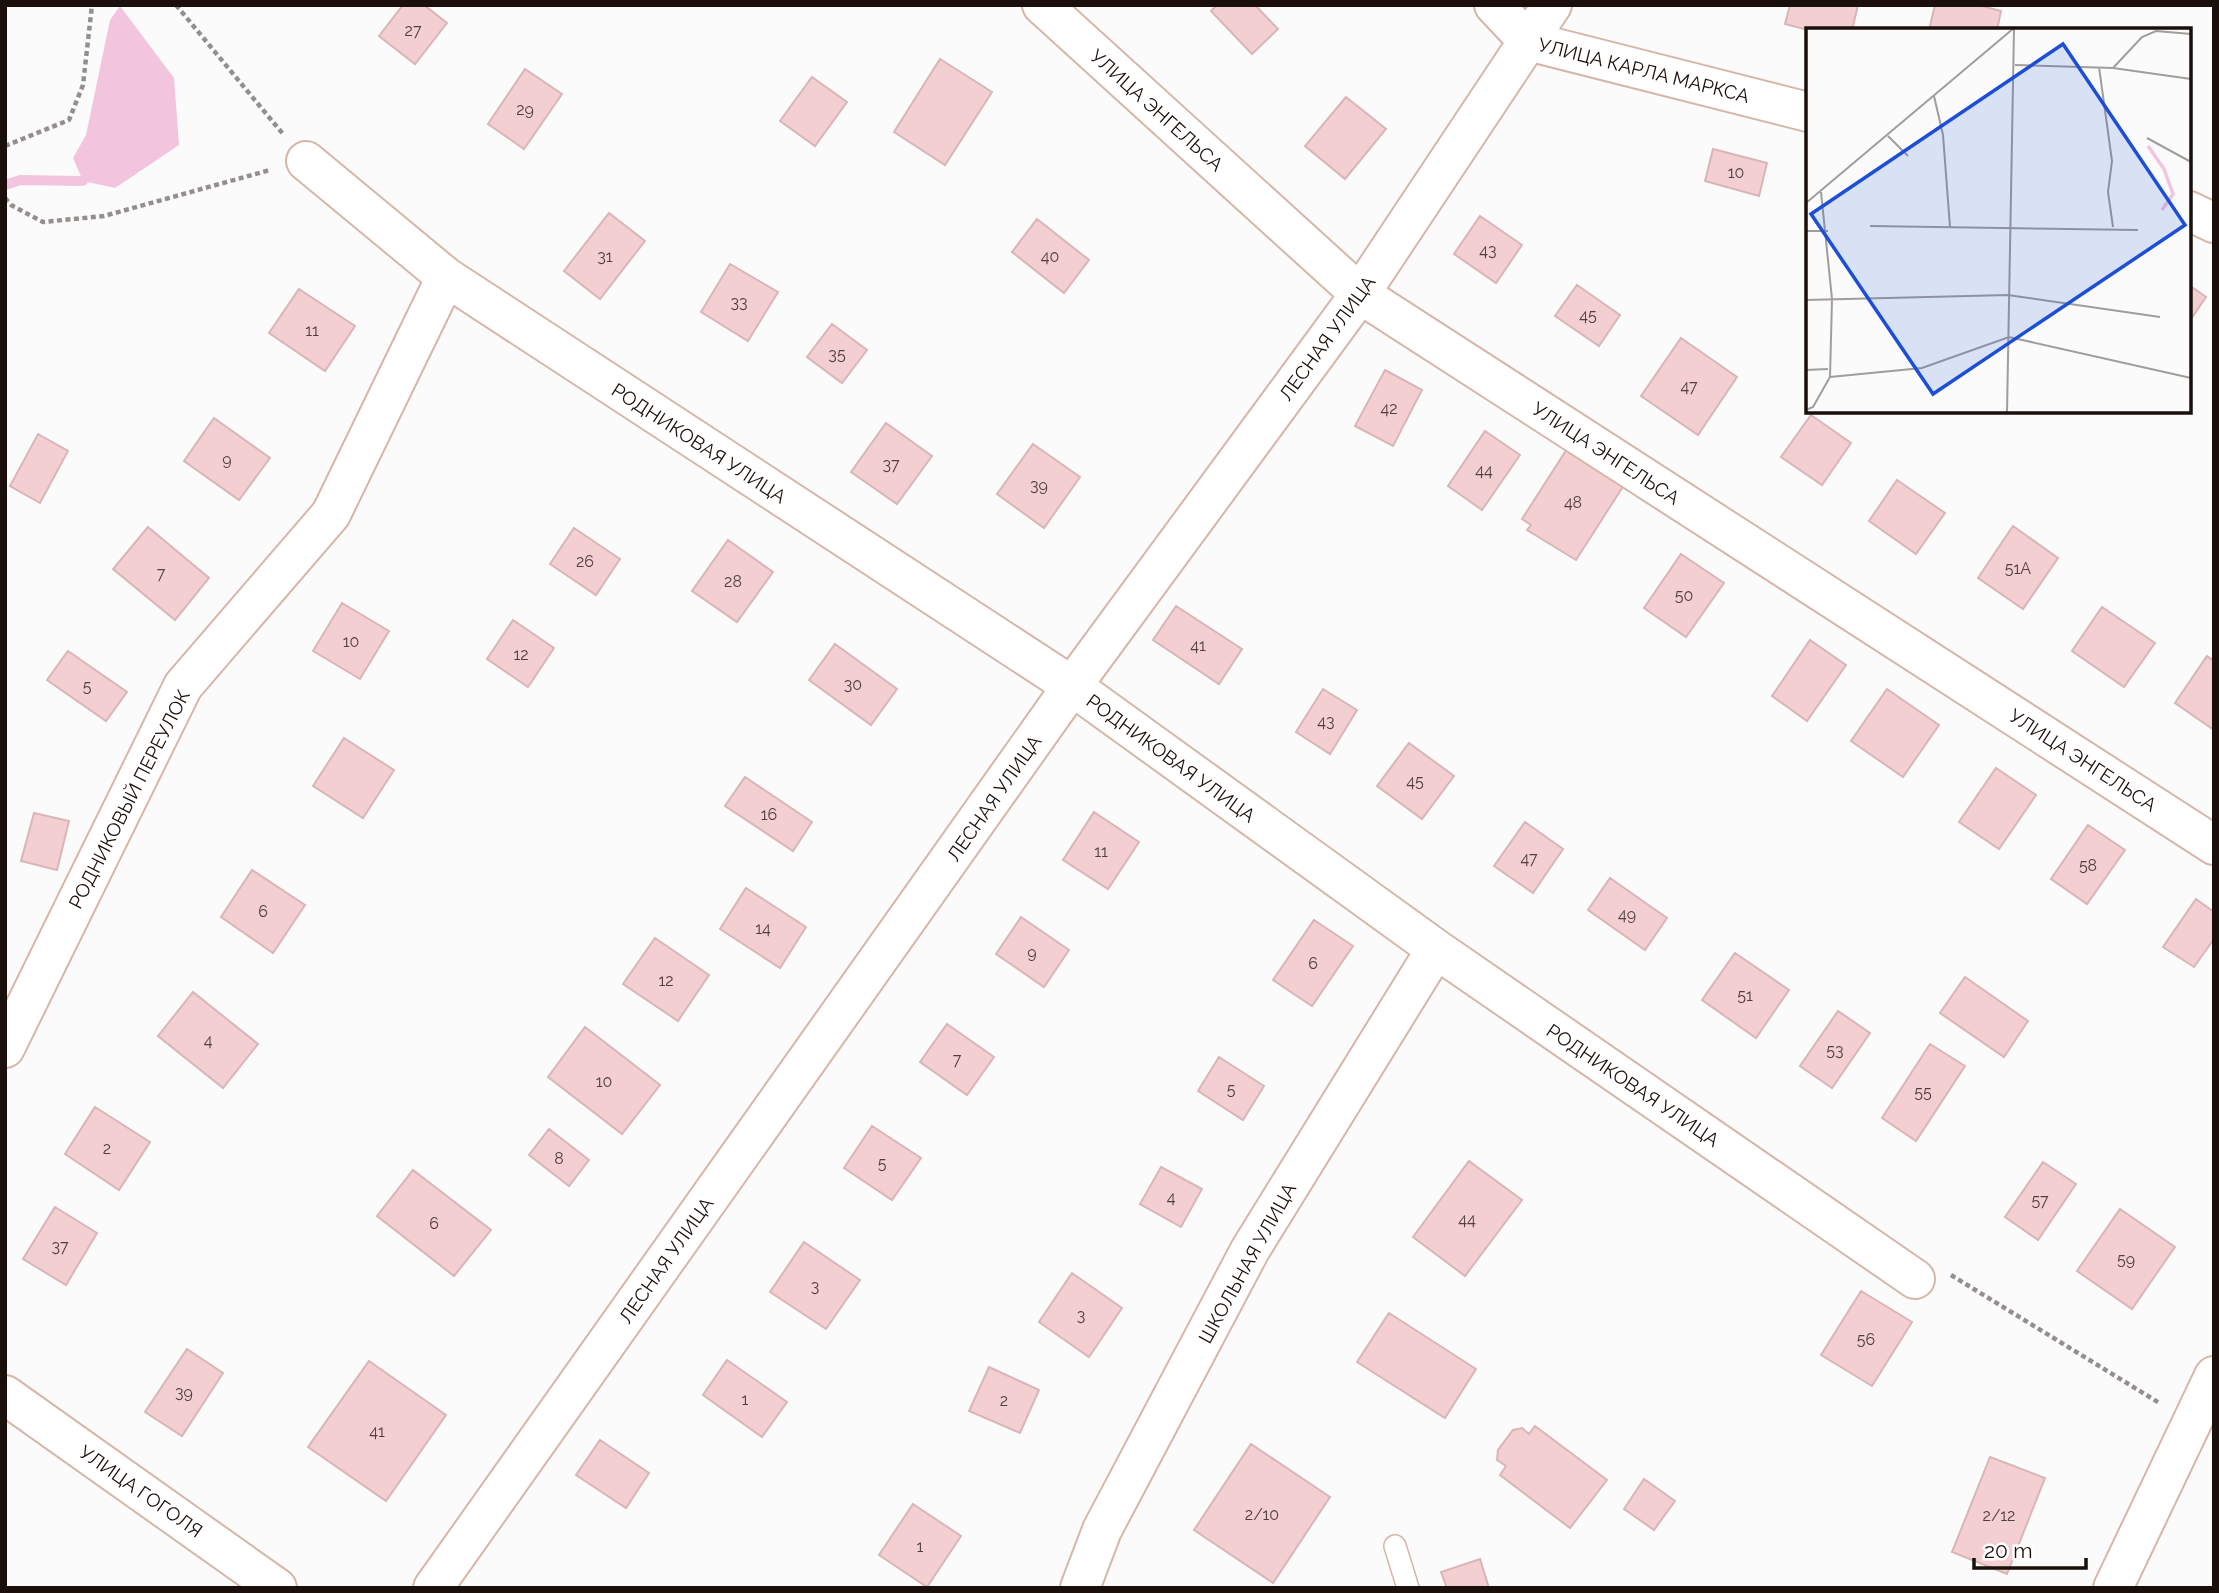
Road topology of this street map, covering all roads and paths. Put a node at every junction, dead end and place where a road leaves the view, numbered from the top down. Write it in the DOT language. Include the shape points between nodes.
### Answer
graph roads {
  1 [pos="92,5"];
  2 [pos="176,5"];
  3 [pos="1042,5"];
  4 [pos="1494,5"];
  5 [pos="1552,5"];
  6 [pos="1528,41"];
  7 [pos="1806,111"];
  8 [pos="5,146"];
  9 [pos="306,161"];
  10 [pos="5,198"];
  11 [pos="2191,212"];
  12 [pos="2214,223"];
  13 [pos="446,277"];
  14 [pos="1360,294"];
  15 [pos="1072,686"];
  16 [pos="2214,845"];
  17 [pos="1436,949"];
  18 [pos="5,1048"];
  19 [pos="1915,1279"];
  20 [pos="2214,1376"];
  21 [pos="5,1395"];
  22 [pos="2202,1430"];
  23 [pos="1395,1546"];
  24 [pos="277,1588"];
  25 [pos="433,1588"];
  26 [pos="1080,1588"];
  27 [pos="1408,1588"];
  28 [pos="2113,1588"];
  1 -- 8 [label="path" via="83,85 69,120"];
  2 -- 9 [label="path"];
  3 -- 14 [label="street, УЛИЦА ЭНГЕЛЬСА"];
  4 -- 6 [label="street, УЛИЦА КАРЛА МАРКСА"];
  5 -- 6 [label="street, ЛЕСНАЯ УЛИЦА"];
  6 -- 7 [label="street, УЛИЦА КАРЛА МАРКСА"];
  6 -- 14 [label="street, ЛЕСНАЯ УЛИЦА"];
  9 -- 10 [label="path" via="104,216 43,222"];
  9 -- 13 [label="street, РОДНИКОВАЯ УЛИЦА"];
  11 -- 12 [label="street"];
  13 -- 15 [label="street, РОДНИКОВАЯ УЛИЦА"];
  13 -- 18 [label="street, РОДНИКОВЫЙ ПЕРЕУЛОК" via="331,514 183,686"];
  14 -- 15 [label="street, ЛЕСНАЯ УЛИЦА"];
  14 -- 16 [label="street, УЛИЦА ЭНГЕЛЬСА"];
  15 -- 17 [label="street, РОДНИКОВАЯ УЛИЦА"];
  15 -- 25 [label="street, ЛЕСНАЯ УЛИЦА"];
  17 -- 19 [label="street, РОДНИКОВАЯ УЛИЦА"];
  17 -- 26 [label="street, ШКОЛЬНАЯ УЛИЦА" via="1250,1250 1102,1530"];
  19 -- 22 [label="path" via="1952,1275"];
  20 -- 22 [label="street"];
  21 -- 24 [label="street, УЛИЦА ГОГОЛЯ"];
  22 -- 28 [label="street"];
  23 -- 27 [label="lane"];
}
